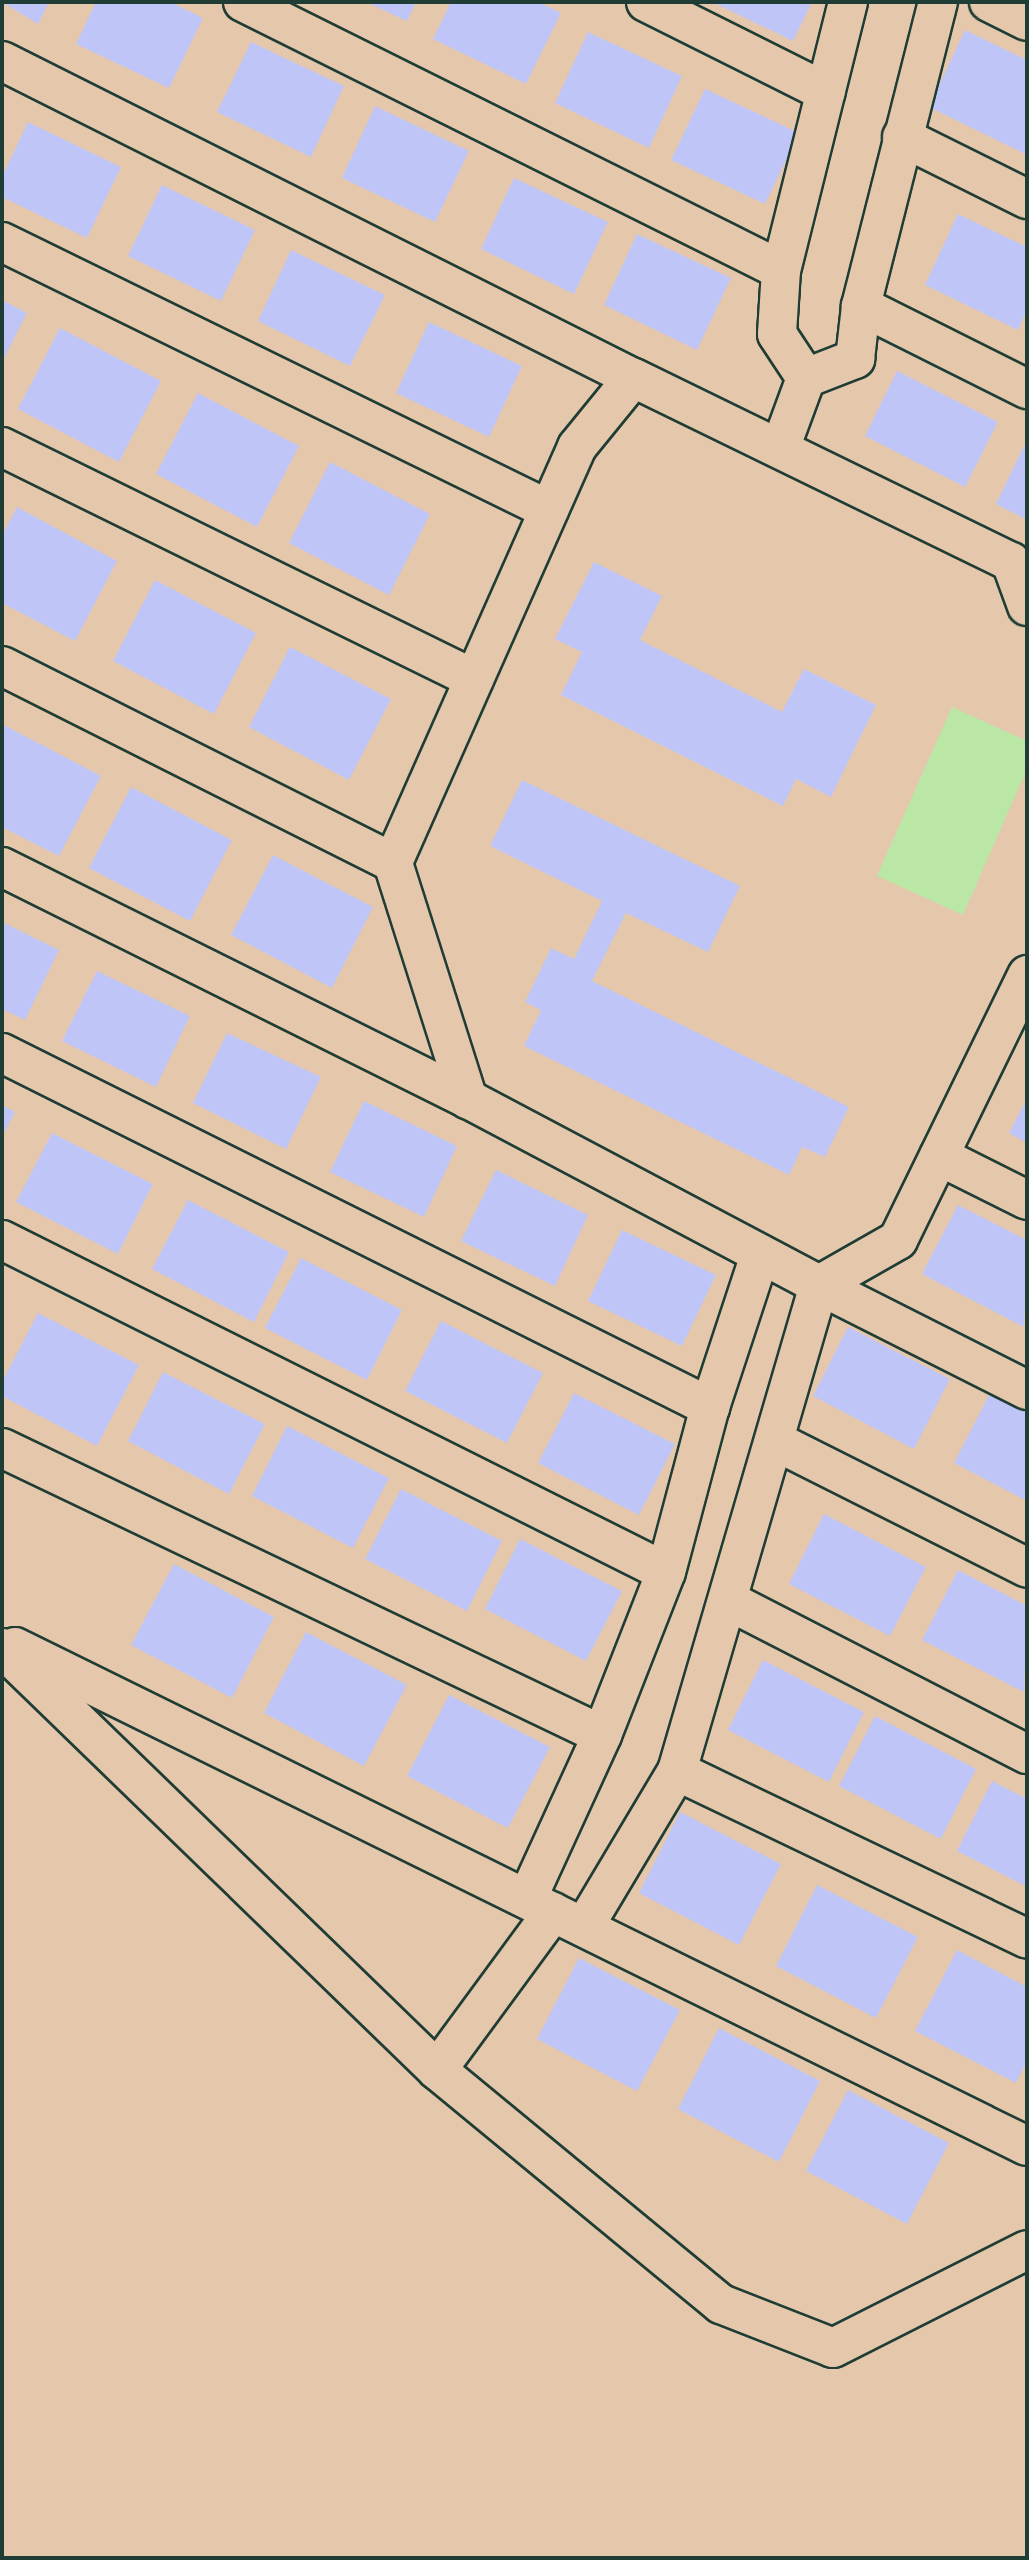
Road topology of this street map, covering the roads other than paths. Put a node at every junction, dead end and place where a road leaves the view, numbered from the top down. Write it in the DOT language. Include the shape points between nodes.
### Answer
graph roads {
  1 [pos="243,2"];
  2 [pos="646,2"];
  3 [pos="848,2"];
  4 [pos="938,2"];
  5 [pos="989,2"];
  6 [pos="1027,20"];
  7 [pos="2,61"];
  8 [pos="826,92"];
  9 [pos="902,136"];
  10 [pos="1027,199"];
  11 [pos="2,242"];
  12 [pos="780,270"];
  13 [pos="861,306"];
  14 [pos="633,378"];
  15 [pos="806,378"];
  16 [pos="1027,389"];
  17 [pos="781,446"];
  18 [pos="2,447"];
  19 [pos="549,510"];
  20 [pos="1019,566"];
  21 [pos="1027,606"];
  22 [pos="2,666"];
  23 [pos="474,679"];
  24 [pos="393,863"];
  25 [pos="2,867"];
  26 [pos="1025,985"];
  27 [pos="2,1054"];
  28 [pos="468,1099"];
  29 [pos="939,1156"];
  30 [pos="1027,1200"];
  31 [pos="2,1240"];
  32 [pos="760,1255"];
  33 [pos="819,1285"];
  34 [pos="1027,1390"];
  35 [pos="710,1407"];
  36 [pos="777,1442"];
  37 [pos="2,1448"];
  38 [pos="1027,1567"];
  39 [pos="666,1573"];
  40 [pos="729,1601"];
  41 [pos="2,1640"];
  42 [pos="2,1648"];
  43 [pos="602,1735"];
  44 [pos="1027,1754"];
  45 [pos="677,1771"];
  46 [pos="555,1913"];
  47 [pos="1027,1939"];
  48 [pos="437,2070"];
  49 [pos="1027,2146"];
  50 [pos="1027,2250"];
  1 -- 12 [label="street"];
  2 -- 8 [label="street"];
  3 -- 8 [label="street"];
  4 -- 9 [label="street"];
  5 -- 6 [label="street"];
  7 -- 14 [label="street"];
  8 -- 12 [label="street"];
  9 -- 10 [label="street"];
  9 -- 13 [label="street"];
  11 -- 19 [label="street"];
  12 -- 15 [label="street" via="777,334"];
  13 -- 15 [label="street" via="855,359"];
  13 -- 16 [label="street"];
  14 -- 17 [label="street"];
  14 -- 19 [label="street" via="577,447"];
  15 -- 17 [label="street"];
  17 -- 20 [label="street"];
  18 -- 23 [label="street"];
  19 -- 23 [label="street"];
  20 -- 21 [label="street"];
  22 -- 24 [label="street"];
  23 -- 24 [label="street"];
  24 -- 28 [label="street"];
  25 -- 28 [label="street"];
  26 -- 29 [label="street"];
  27 -- 35 [label="street"];
  28 -- 32 [label="street"];
  29 -- 30 [label="street"];
  29 -- 33 [label="street" via="898,1240"];
  31 -- 39 [label="street"];
  32 -- 33 [label="street"];
  32 -- 35 [label="street"];
  33 -- 34 [label="street"];
  33 -- 36 [label="street"];
  35 -- 39 [label="street"];
  36 -- 38 [label="street"];
  36 -- 40 [label="street"];
  37 -- 43 [label="street"];
  39 -- 43 [label="street"];
  40 -- 44 [label="street"];
  40 -- 45 [label="street"];
  41 -- 46 [label="street"];
  42 -- 48 [label="street"];
  43 -- 46 [label="street"];
  45 -- 46 [label="street"];
  45 -- 47 [label="street"];
  46 -- 48 [label="street"];
  46 -- 49 [label="street"];
  48 -- 50 [label="street" via="721,2304 833,2348"];
}
